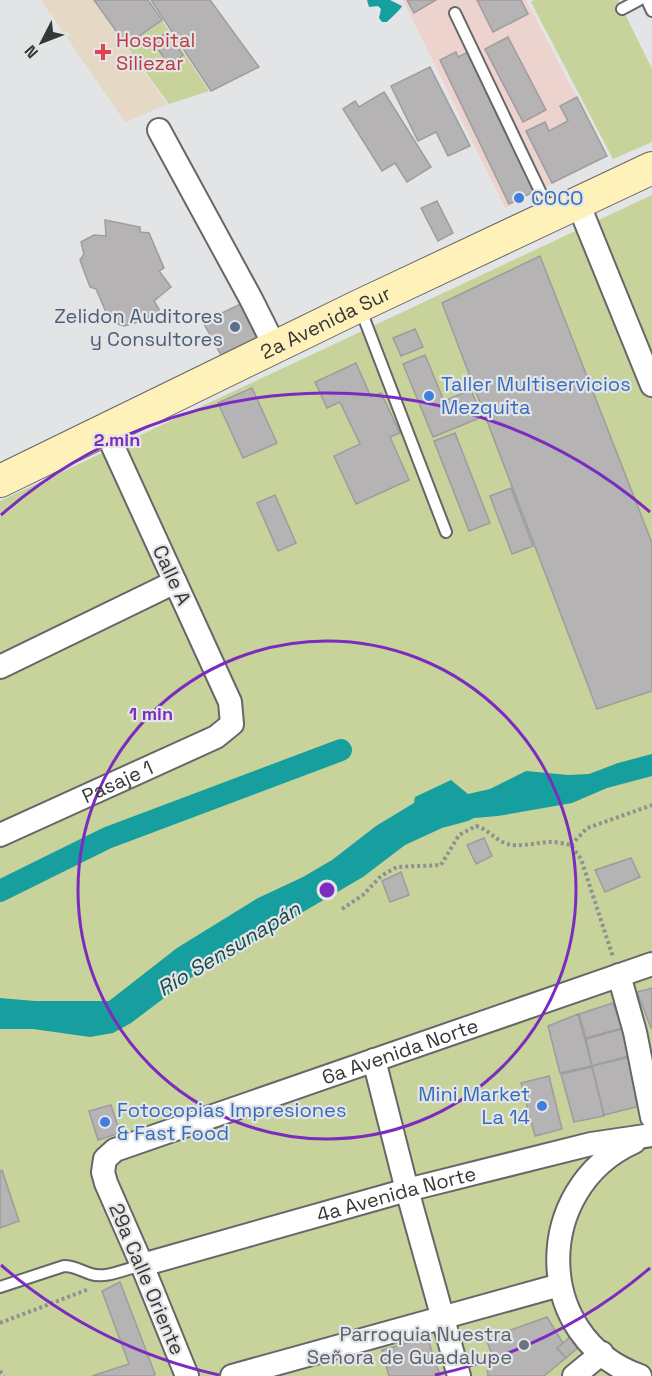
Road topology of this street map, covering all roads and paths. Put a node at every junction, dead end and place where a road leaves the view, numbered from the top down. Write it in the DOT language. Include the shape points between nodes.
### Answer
graph roads {
  1 [pos="639,0"];
  2 [pos="646,0"];
  3 [pos="622,9"];
  4 [pos="652,11"];
  5 [pos="455,14"];
  6 [pos="159,129"];
  7 [pos="652,168"];
  8 [pos="565,209"];
  9 [pos="359,306"];
  10 [pos="275,347"];
  11 [pos="652,385"];
  12 [pos="105,429"];
  13 [pos="3,474"];
  14 [pos="446,532"];
  15 [pos="175,582"];
  16 [pos="0,667"];
  17 [pos="232,723"];
  18 [pos="652,805"];
  19 [pos="0,835"];
  20 [pos="571,845"];
  21 [pos="342,909"];
  22 [pos="652,964"];
  23 [pos="619,975"];
  24 [pos="374,1060"];
  25 [pos="652,1117"];
  26 [pos="652,1136"];
  27 [pos="106,1183"];
  28 [pos="407,1190"];
  29 [pos="142,1265"];
  30 [pos="561,1285"];
  31 [pos="0,1287"];
  32 [pos="96,1287"];
  33 [pos="442,1317"];
  34 [pos="0,1323"];
  35 [pos="602,1353"];
  36 [pos="0,1371"];
  37 [pos="4,1376"];
  38 [pos="187,1376"];
  39 [pos="232,1376"];
  40 [pos="459,1376"];
  41 [pos="574,1376"];
  42 [pos="640,1376"];
  1 -- 3 [label="lane"];
  2 -- 4 [label="lane"];
  5 -- 8 [label="lane"];
  6 -- 10 [label="street"];
  7 -- 8 [label="street, 2a Avenida Sur"];
  8 -- 9 [label="street, 2a Avenida Sur"];
  8 -- 11 [label="street"];
  9 -- 10 [label="street, 2a Avenida Sur"];
  9 -- 14 [label="lane"];
  10 -- 12 [label="street, 2a Avenida Sur"];
  12 -- 13 [label="street, 2a Avenida Sur"];
  12 -- 15 [label="street, Calle A"];
  15 -- 16 [label="street"];
  15 -- 17 [label="street, Calle A" via="230,702"];
  17 -- 19 [label="street, Pasaje 1" via="216,737"];
  18 -- 20 [label="path" via="587,828"];
  20 -- 21 [label="path" via="512,845 496,840 488,829 476,826 459,835 441,865 397,867"];
  20 -- 23 [label="path" via="581,859"];
  22 -- 23 [label="street, 6a Avenida Norte"];
  23 -- 24 [label="street, 6a Avenida Norte"];
  23 -- 25 [label="street"];
  24 -- 27 [label="street, 6a Avenida Norte" via="115,1150 105,1159"];
  24 -- 28 [label="street"];
  26 -- 28 [label="street, 4a Avenida Norte" via="591,1144"];
  26 -- 30 [label="street" via="607,1157 573,1198 560,1231"];
  27 -- 29 [label="street, 29a Calle Oriente"];
  28 -- 29 [label="street, 4a Avenida Norte"];
  28 -- 33 [label="street"];
  29 -- 31 [label="lane" via="101,1275 64,1266"];
  29 -- 38 [label="street, 29a Calle Oriente"];
  30 -- 33 [label="street"];
  30 -- 35 [label="street" via="580,1329"];
  32 -- 34 [label="path"];
  33 -- 39 [label="street"];
  33 -- 40 [label="street"];
  35 -- 41 [label="street"];
  35 -- 42 [label="street"];
  36 -- 37 [label="path"];
}
